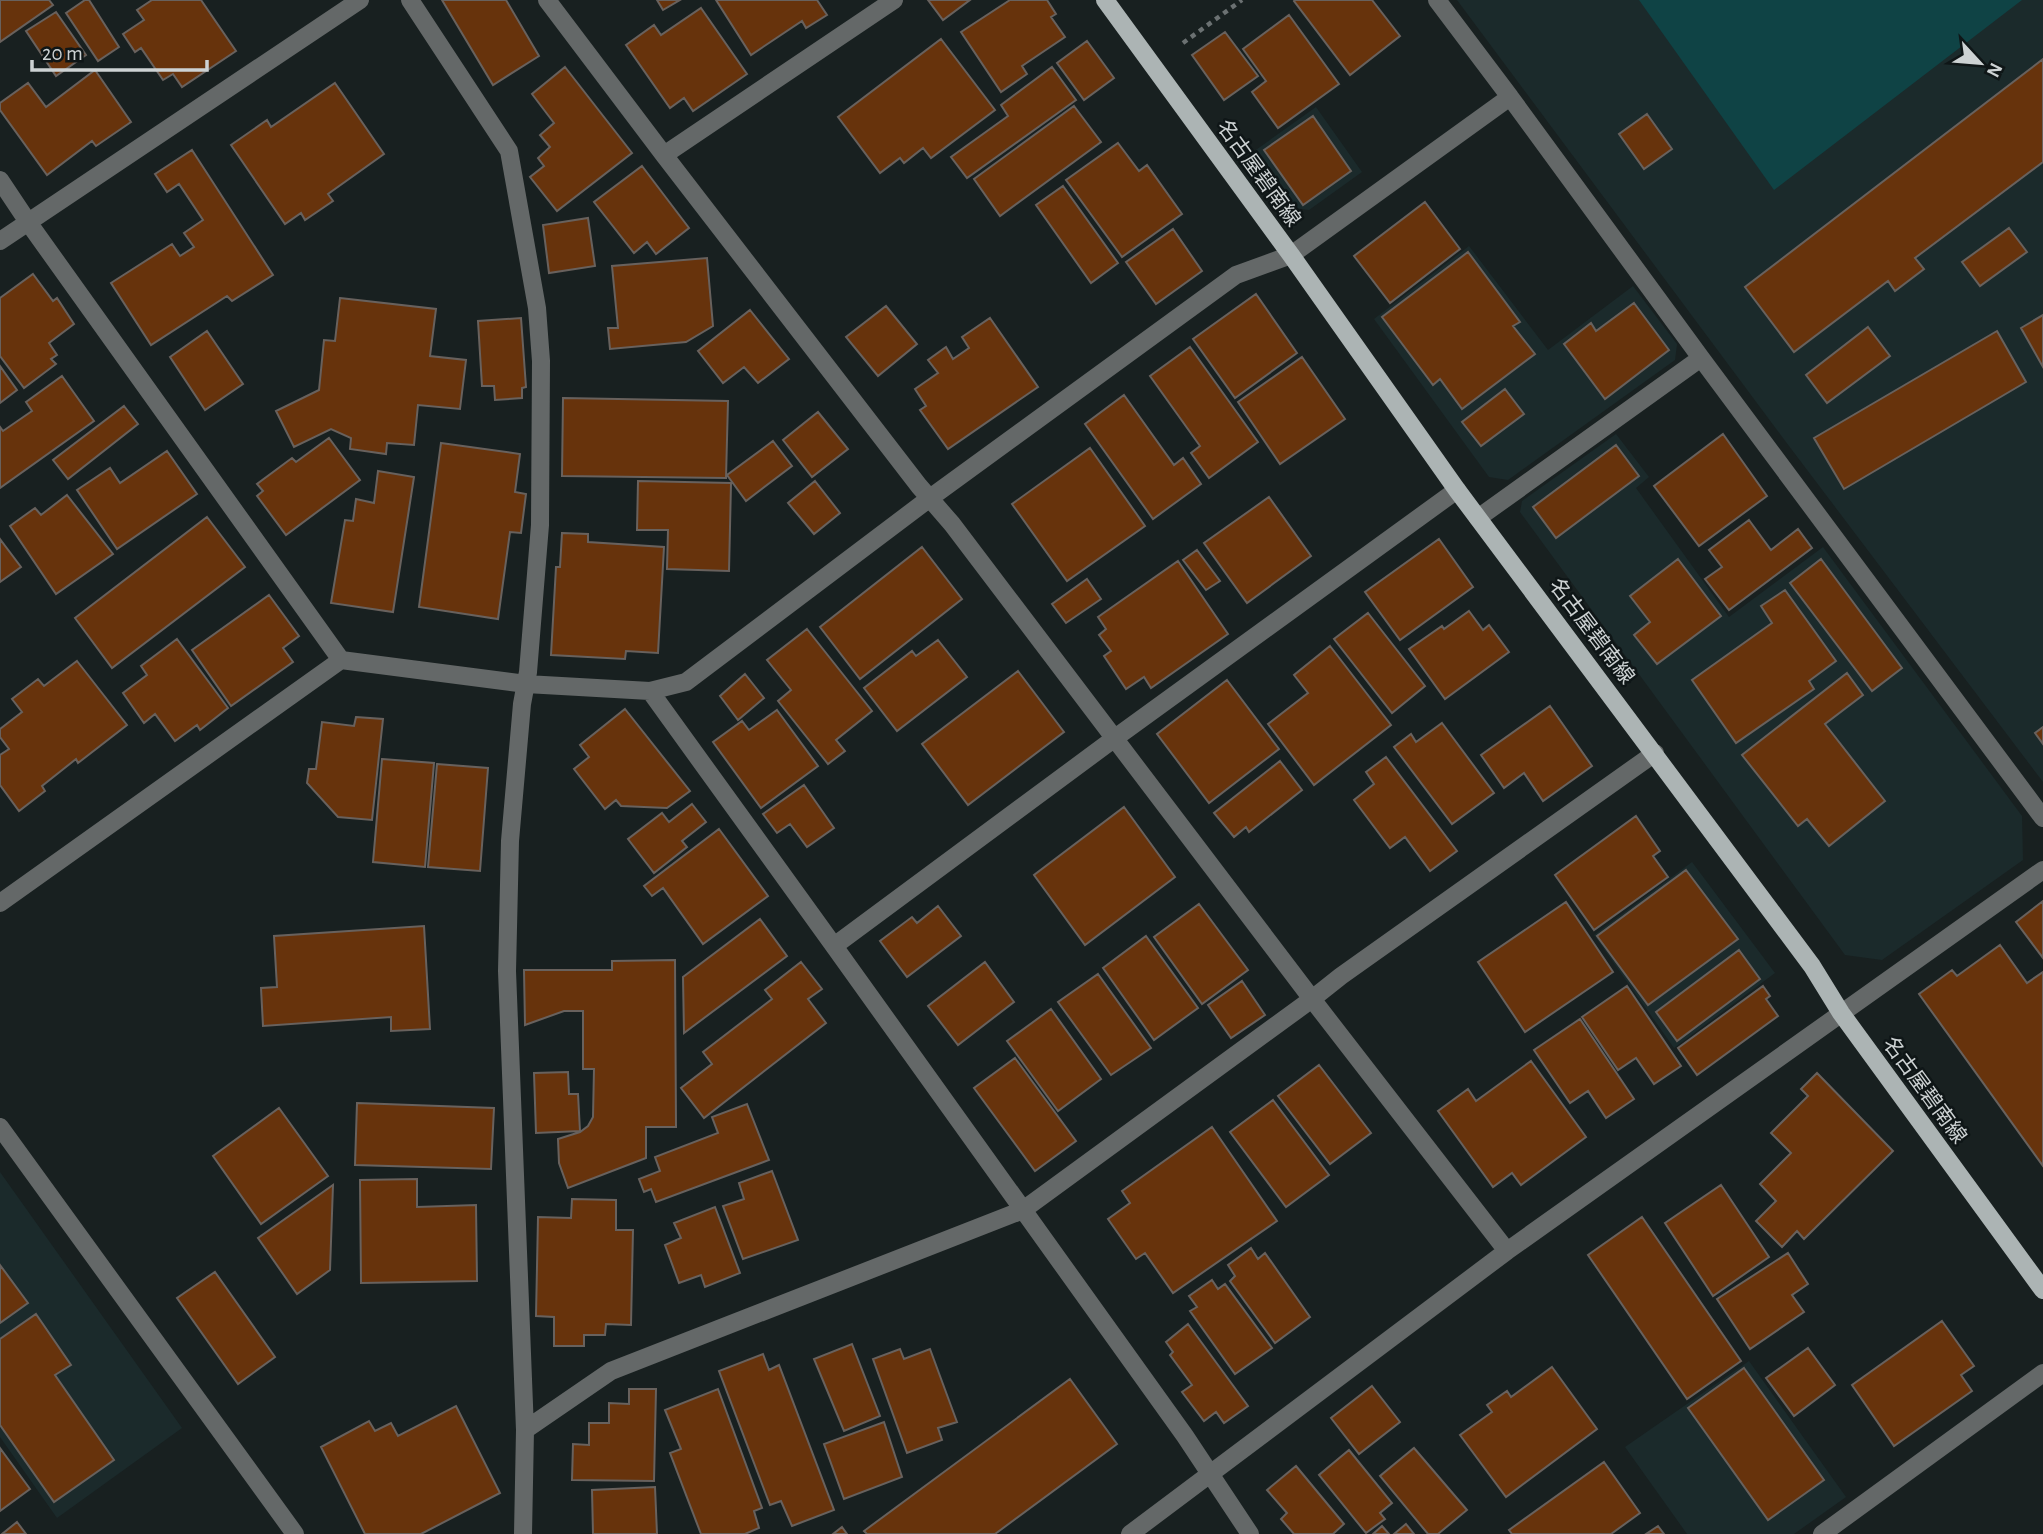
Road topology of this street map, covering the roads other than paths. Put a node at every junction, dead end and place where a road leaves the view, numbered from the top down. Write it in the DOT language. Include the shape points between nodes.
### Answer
graph roads {
  1 [pos="360,0"];
  2 [pos="410,0"];
  3 [pos="547,0"];
  4 [pos="894,0"];
  5 [pos="1104,0"];
  6 [pos="1437,0"];
  7 [pos="1510,97"];
  8 [pos="664,155"];
  9 [pos="0,180"];
  10 [pos="28,222"];
  11 [pos="0,241"];
  12 [pos="1291,255"];
  13 [pos="1701,358"];
  14 [pos="1457,490"];
  15 [pos="930,498"];
  16 [pos="1478,518"];
  17 [pos="341,660"];
  18 [pos="526,684"];
  19 [pos="650,691"];
  20 [pos="1115,738"];
  21 [pos="1655,753"];
  22 [pos="2043,818"];
  23 [pos="2043,870"];
  24 [pos="0,903"];
  25 [pos="834,946"];
  26 [pos="1312,999"];
  27 [pos="1841,1013"];
  28 [pos="0,1127"];
  29 [pos="1023,1210"];
  30 [pos="1507,1251"];
  31 [pos="2043,1290"];
  32 [pos="2043,1373"];
  33 [pos="525,1430"];
  34 [pos="1211,1475"];
  35 [pos="295,1534"];
  36 [pos="523,1534"];
  37 [pos="1130,1534"];
  38 [pos="1250,1534"];
  39 [pos="1822,1534"];
  1 -- 10 [label="street"];
  2 -- 18 [label="street" via="509,151 537,308 540,525"];
  3 -- 8 [label="street"];
  4 -- 8 [label="street"];
  5 -- 12 [label="main road, 名古屋碧南線"];
  6 -- 7 [label="street"];
  7 -- 12 [label="street"];
  7 -- 13 [label="street"];
  8 -- 15 [label="street"];
  9 -- 10 [label="street"];
  10 -- 11 [label="street"];
  10 -- 17 [label="street"];
  12 -- 14 [label="main road, 名古屋碧南線"];
  12 -- 15 [label="street" via="1236,275"];
  13 -- 16 [label="street"];
  13 -- 22 [label="street"];
  14 -- 16 [label="main road, 名古屋碧南線"];
  14 -- 20 [label="street"];
  15 -- 19 [label="street" via="686,681"];
  15 -- 20 [label="street"];
  16 -- 21 [label="main road, 名古屋碧南線"];
  17 -- 18 [label="street"];
  17 -- 24 [label="street"];
  18 -- 19 [label="street"];
  18 -- 33 [label="street" via="510,841 507,971"];
  19 -- 25 [label="street"];
  20 -- 25 [label="street"];
  20 -- 26 [label="street"];
  21 -- 26 [label="street"];
  21 -- 27 [label="main road, 名古屋碧南線" via="1812,966"];
  23 -- 27 [label="street"];
  25 -- 29 [label="street"];
  26 -- 29 [label="street"];
  26 -- 30 [label="street"];
  27 -- 30 [label="street"];
  27 -- 31 [label="main road, 名古屋碧南線"];
  28 -- 35 [label="street"];
  29 -- 33 [label="street" via="611,1371"];
  29 -- 34 [label="street"];
  30 -- 34 [label="street"];
  32 -- 39 [label="street"];
  33 -- 36 [label="street"];
  34 -- 37 [label="street"];
  34 -- 38 [label="street"];
}
